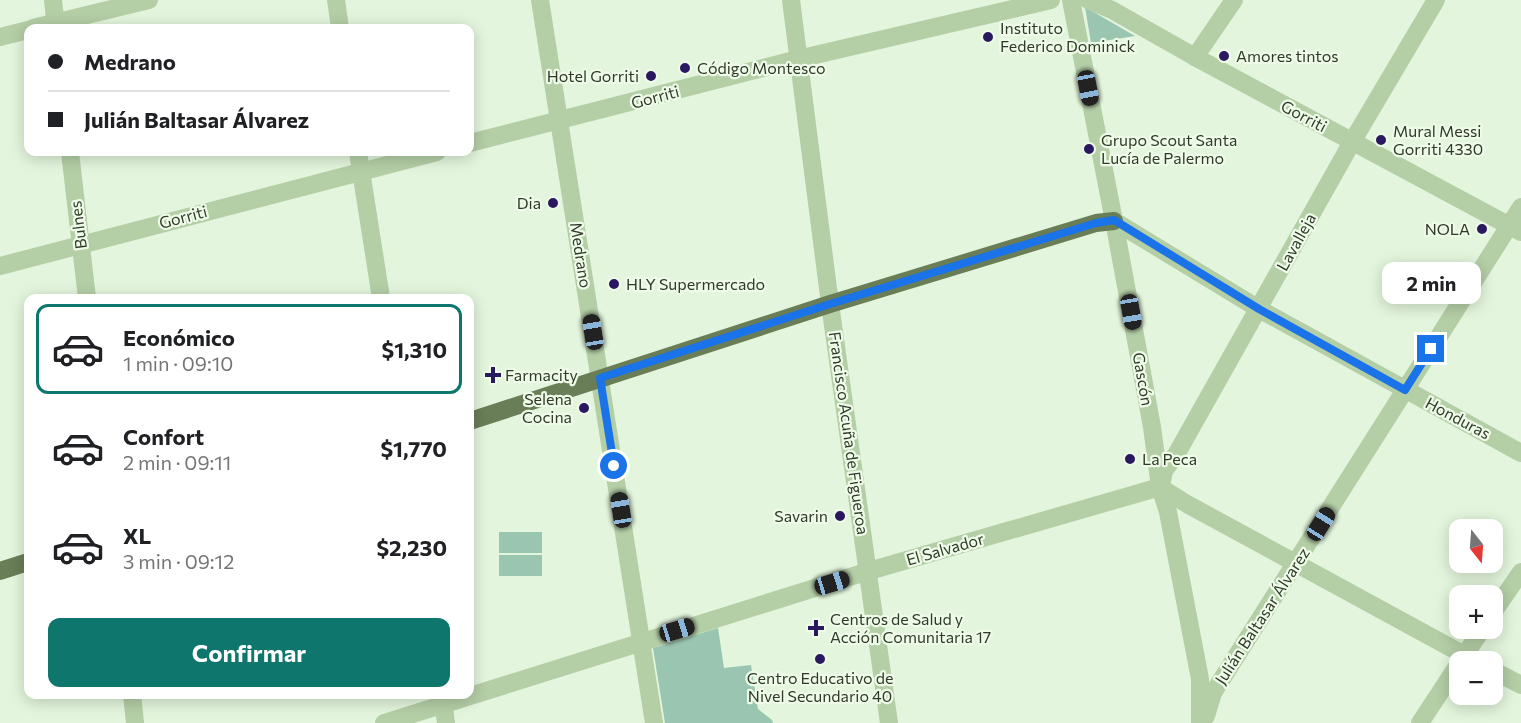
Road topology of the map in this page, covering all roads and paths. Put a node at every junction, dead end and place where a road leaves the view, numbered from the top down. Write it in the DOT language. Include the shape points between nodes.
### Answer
graph roads {
  1 [pos="53,0"];
  2 [pos="149,0"];
  3 [pos="336,0"];
  4 [pos="540,0"];
  5 [pos="790,0"];
  6 [pos="1051,0"];
  7 [pos="1071,0"];
  8 [pos="1088,0"];
  9 [pos="1234,0"];
  10 [pos="1436,0"];
  11 [pos="56,24"];
  12 [pos="63,24"];
  13 [pos="339,24"];
  14 [pos="24,31"];
  15 [pos="0,37"];
  16 [pos="1195,57"];
  17 [pos="798,59"];
  18 [pos="560,121"];
  19 [pos="1352,142"];
  20 [pos="474,143"];
  21 [pos="70,156"];
  22 [pos="359,156"];
  23 [pos="420,156"];
  24 [pos="361,170"];
  25 [pos="1521,207"];
  26 [pos="1114,220"];
  27 [pos="1515,228"];
  28 [pos="81,244"];
  29 [pos="0,266"];
  30 [pos="87,294"];
  31 [pos="380,294"];
  32 [pos="830,304"];
  33 [pos="1259,309"];
  34 [pos="600,378"];
  35 [pos="1405,390"];
  36 [pos="474,420"];
  37 [pos="1521,453"];
  38 [pos="1160,487"];
  39 [pos="1297,562"];
  40 [pos="24,563"];
  41 [pos="869,571"];
  42 [pos="0,572"];
  43 [pos="1521,572"];
  44 [pos="1503,598"];
  45 [pos="641,641"];
  46 [pos="1450,651"];
  47 [pos="1503,676"];
  48 [pos="1449,682"];
  49 [pos="1521,685"];
  50 [pos="474,697"];
  51 [pos="133,699"];
  52 [pos="468,699"];
  53 [pos="444,707"];
  54 [pos="135,723"];
  55 [pos="384,723"];
  56 [pos="654,723"];
  57 [pos="889,723"];
  58 [pos="1202,723"];
  59 [pos="1420,723"];
  1 -- 11 [label="street"];
  2 -- 12 [label="street"];
  3 -- 13 [label="street"];
  4 -- 18 [label="street, Medrano"];
  5 -- 17 [label="street, Francisco Acuña de Figueroa"];
  6 -- 17 [label="street, Gorriti"];
  7 -- 26 [label="street, Gascón"];
  8 -- 16 [label="street, Gorriti"];
  9 -- 16 [label="street"];
  10 -- 19 [label="street, Lavalleja"];
  14 -- 15 [label="street"];
  16 -- 19 [label="street, Gorriti"];
  17 -- 18 [label="street, Gorriti"];
  17 -- 32 [label="street, Francisco Acuña de Figueroa"];
  18 -- 20 [label="street, Gorriti"];
  18 -- 34 [label="street, Medrano"];
  19 -- 27 [label="street, Gorriti"];
  19 -- 33 [label="street, Lavalleja"];
  21 -- 28 [label="street, Bulnes"];
  22 -- 24 [label="street"];
  23 -- 24 [label="street, Gorriti"];
  24 -- 28 [label="street, Gorriti"];
  24 -- 31 [label="street"];
  25 -- 27 [label="street, Julián Baltasar Álvarez"];
  26 -- 32 [label="main road"];
  26 -- 33 [label="street, Honduras"];
  26 -- 38 [label="street, Gascón"];
  27 -- 35 [label="street, Julián Baltasar Álvarez"];
  28 -- 29 [label="street, Gorriti"];
  28 -- 30 [label="street, Bulnes"];
  32 -- 34 [label="main road"];
  32 -- 41 [label="street, Francisco Acuña de Figueroa"];
  33 -- 35 [label="street, Honduras"];
  33 -- 38 [label="street, Lavalleja" via="1164,471"];
  34 -- 36 [label="main road"];
  34 -- 45 [label="street, Medrano"];
  35 -- 37 [label="street, Honduras"];
  35 -- 39 [label="street, Julián Baltasar Álvarez"];
  38 -- 39 [label="street"];
  38 -- 41 [label="street, El Salvador"];
  38 -- 58 [label="street, Gascón" via="1200,679"];
  39 -- 46 [label="street"];
  39 -- 58 [label="street, Julián Baltasar Álvarez" via="1213,693"];
  40 -- 42 [label="main road"];
  41 -- 45 [label="street, El Salvador"];
  41 -- 57 [label="street, Francisco Acuña de Figueroa"];
  43 -- 44 [label="street"];
  45 -- 50 [label="street, El Salvador"];
  45 -- 56 [label="street, Medrano"];
  47 -- 49 [label="street"];
  48 -- 59 [label="street"];
  51 -- 54 [label="street"];
  52 -- 53 [label="street, El Salvador"];
  53 -- 55 [label="street, El Salvador"];
}
